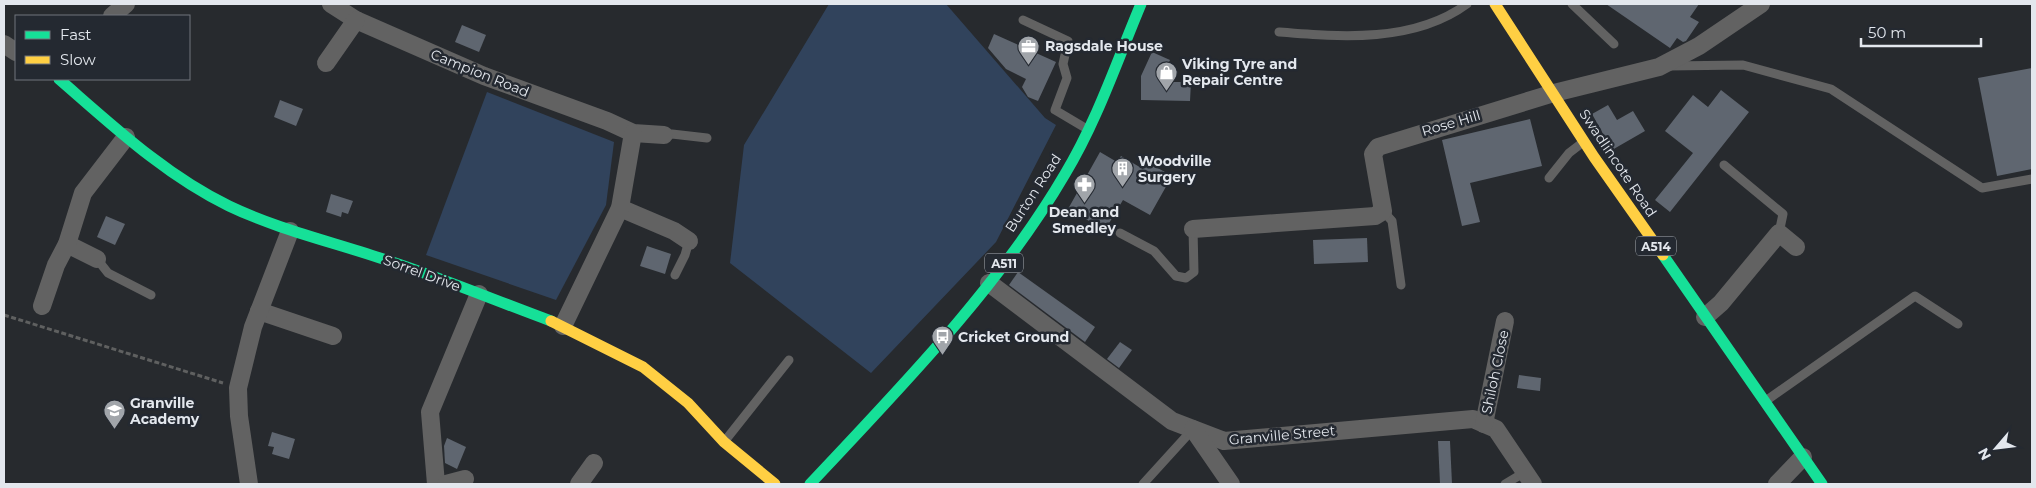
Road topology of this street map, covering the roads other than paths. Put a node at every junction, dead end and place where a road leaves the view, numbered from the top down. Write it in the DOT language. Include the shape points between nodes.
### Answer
graph roads {
  1 [pos="126,4"];
  2 [pos="331,4"];
  3 [pos="1141,4"];
  4 [pos="1467,4"];
  5 [pos="1495,4"];
  6 [pos="1572,4"];
  7 [pos="1762,4"];
  8 [pos="351,12"];
  9 [pos="113,15"];
  10 [pos="1023,20"];
  11 [pos="1279,32"];
  12 [pos="4,44"];
  13 [pos="1614,44"];
  14 [pos="15,51"];
  15 [pos="326,63"];
  16 [pos="1659,66"];
  17 [pos="60,80"];
  18 [pos="1554,93"];
  19 [pos="1089,130"];
  20 [pos="633,133"];
  21 [pos="664,135"];
  22 [pos="126,137"];
  23 [pos="708,138"];
  24 [pos="1584,141"];
  25 [pos="1724,165"];
  26 [pos="1549,178"];
  27 [pos="2032,179"];
  28 [pos="620,208"];
  29 [pos="1383,211"];
  30 [pos="1193,229"];
  31 [pos="290,231"];
  32 [pos="1120,232"];
  33 [pos="1779,233"];
  34 [pos="689,241"];
  35 [pos="67,244"];
  36 [pos="1796,247"];
  37 [pos="97,258"];
  38 [pos="675,275"];
  39 [pos="989,283"];
  40 [pos="1401,285"];
  41 [pos="479,294"];
  42 [pos="151,295"];
  43 [pos="42,306"];
  44 [pos="259,311"];
  45 [pos="1705,317"];
  46 [pos="1505,321"];
  47 [pos="1958,324"];
  48 [pos="563,326"];
  49 [pos="333,336"];
  50 [pos="789,360"];
  51 [pos="1764,402"];
  52 [pos="1484,424"];
  53 [pos="1193,429"];
  54 [pos="724,442"];
  55 [pos="1803,457"];
  56 [pos="594,463"];
  57 [pos="1529,478"];
  58 [pos="465,479"];
  59 [pos="249,484"];
  60 [pos="436,484"];
  61 [pos="446,484"];
  62 [pos="579,484"];
  63 [pos="775,484"];
  64 [pos="810,484"];
  65 [pos="1144,484"];
  66 [pos="1231,484"];
  67 [pos="1506,484"];
  68 [pos="1777,484"];
  69 [pos="1822,484"];
  1 -- 9 [label="street"];
  2 -- 8 [label="street, Campion Road"];
  3 -- 19 [label="main road, Burton Road / A511"];
  4 -- 11 [label="lane" via="1452,15 1402,31 1348,37"];
  5 -- 18 [label="main road, Swadlincote Road / A514"];
  6 -- 13 [label="lane"];
  7 -- 16 [label="street, Rose Hill" via="1698,46"];
  8 -- 15 [label="street"];
  8 -- 20 [label="street, Campion Road" via="484,76"];
  10 -- 19 [label="lane" via="1068,41 1063,64 1067,78 1055,110"];
  12 -- 14 [label="street"];
  16 -- 18 [label="street, Rose Hill"];
  16 -- 27 [label="lane" via="1743,65 1831,89 1982,188"];
  17 -- 22 [label="main road, Sorrel Drive"];
  18 -- 24 [label="main road, Swadlincote Road / A514"];
  18 -- 29 [label="street, Rose Hill" via="1378,147 1372,154"];
  19 -- 39 [label="main road, Burton Road / A511" via="1066,174"];
  20 -- 21 [label="street, Campion Road"];
  20 -- 28 [label="street"];
  21 -- 23 [label="lane"];
  22 -- 31 [label="main road, Sorrel Drive" via="178,177 229,206"];
  22 -- 35 [label="street" via="83,193"];
  24 -- 26 [label="lane" via="1569,153"];
  24 -- 45 [label="main road, Swadlincote Road / A514"];
  25 -- 33 [label="lane" via="1783,214"];
  28 -- 34 [label="street" via="674,231"];
  28 -- 48 [label="street"];
  29 -- 30 [label="street" via="1375,216 1359,218"];
  29 -- 40 [label="lane" via="1392,221"];
  30 -- 32 [label="lane" via="1194,272 1186,278 1176,276 1154,250"];
  31 -- 41 [label="main road, Sorrel Drive" via="381,258"];
  31 -- 44 [label="street"];
  33 -- 36 [label="street"];
  33 -- 45 [label="street" via="1721,304"];
  34 -- 38 [label="lane"];
  35 -- 37 [label="street"];
  35 -- 43 [label="street"];
  37 -- 42 [label="lane" via="108,273"];
  39 -- 53 [label="street, Granville Street" via="1172,420"];
  39 -- 64 [label="main road, Burton Road / A511" via="886,405"];
  41 -- 48 [label="main road, Sorrel Drive"];
  41 -- 60 [label="street" via="430,412"];
  44 -- 49 [label="street"];
  44 -- 59 [label="street" via="238,388"];
  45 -- 51 [label="main road, Swadlincote Road / A514"];
  46 -- 52 [label="street, Shiloh Close"];
  47 -- 51 [label="lane" via="1915,296"];
  48 -- 54 [label="main road, Sorrel Drive" via="643,367 688,403"];
  50 -- 54 [label="lane"];
  51 -- 55 [label="main road, Swadlincote Road / A514"];
  52 -- 53 [label="street, Granville Street" via="1473,419 1224,441"];
  52 -- 57 [label="street, Granville Street" via="1496,429"];
  53 -- 65 [label="lane"];
  53 -- 66 [label="street"];
  54 -- 63 [label="main road, Sorrel Drive"];
  55 -- 68 [label="street"];
  55 -- 69 [label="main road, Swadlincote Road / A514"];
  56 -- 62 [label="street"];
  57 -- 67 [label="lane"];
  58 -- 61 [label="street"];
}
